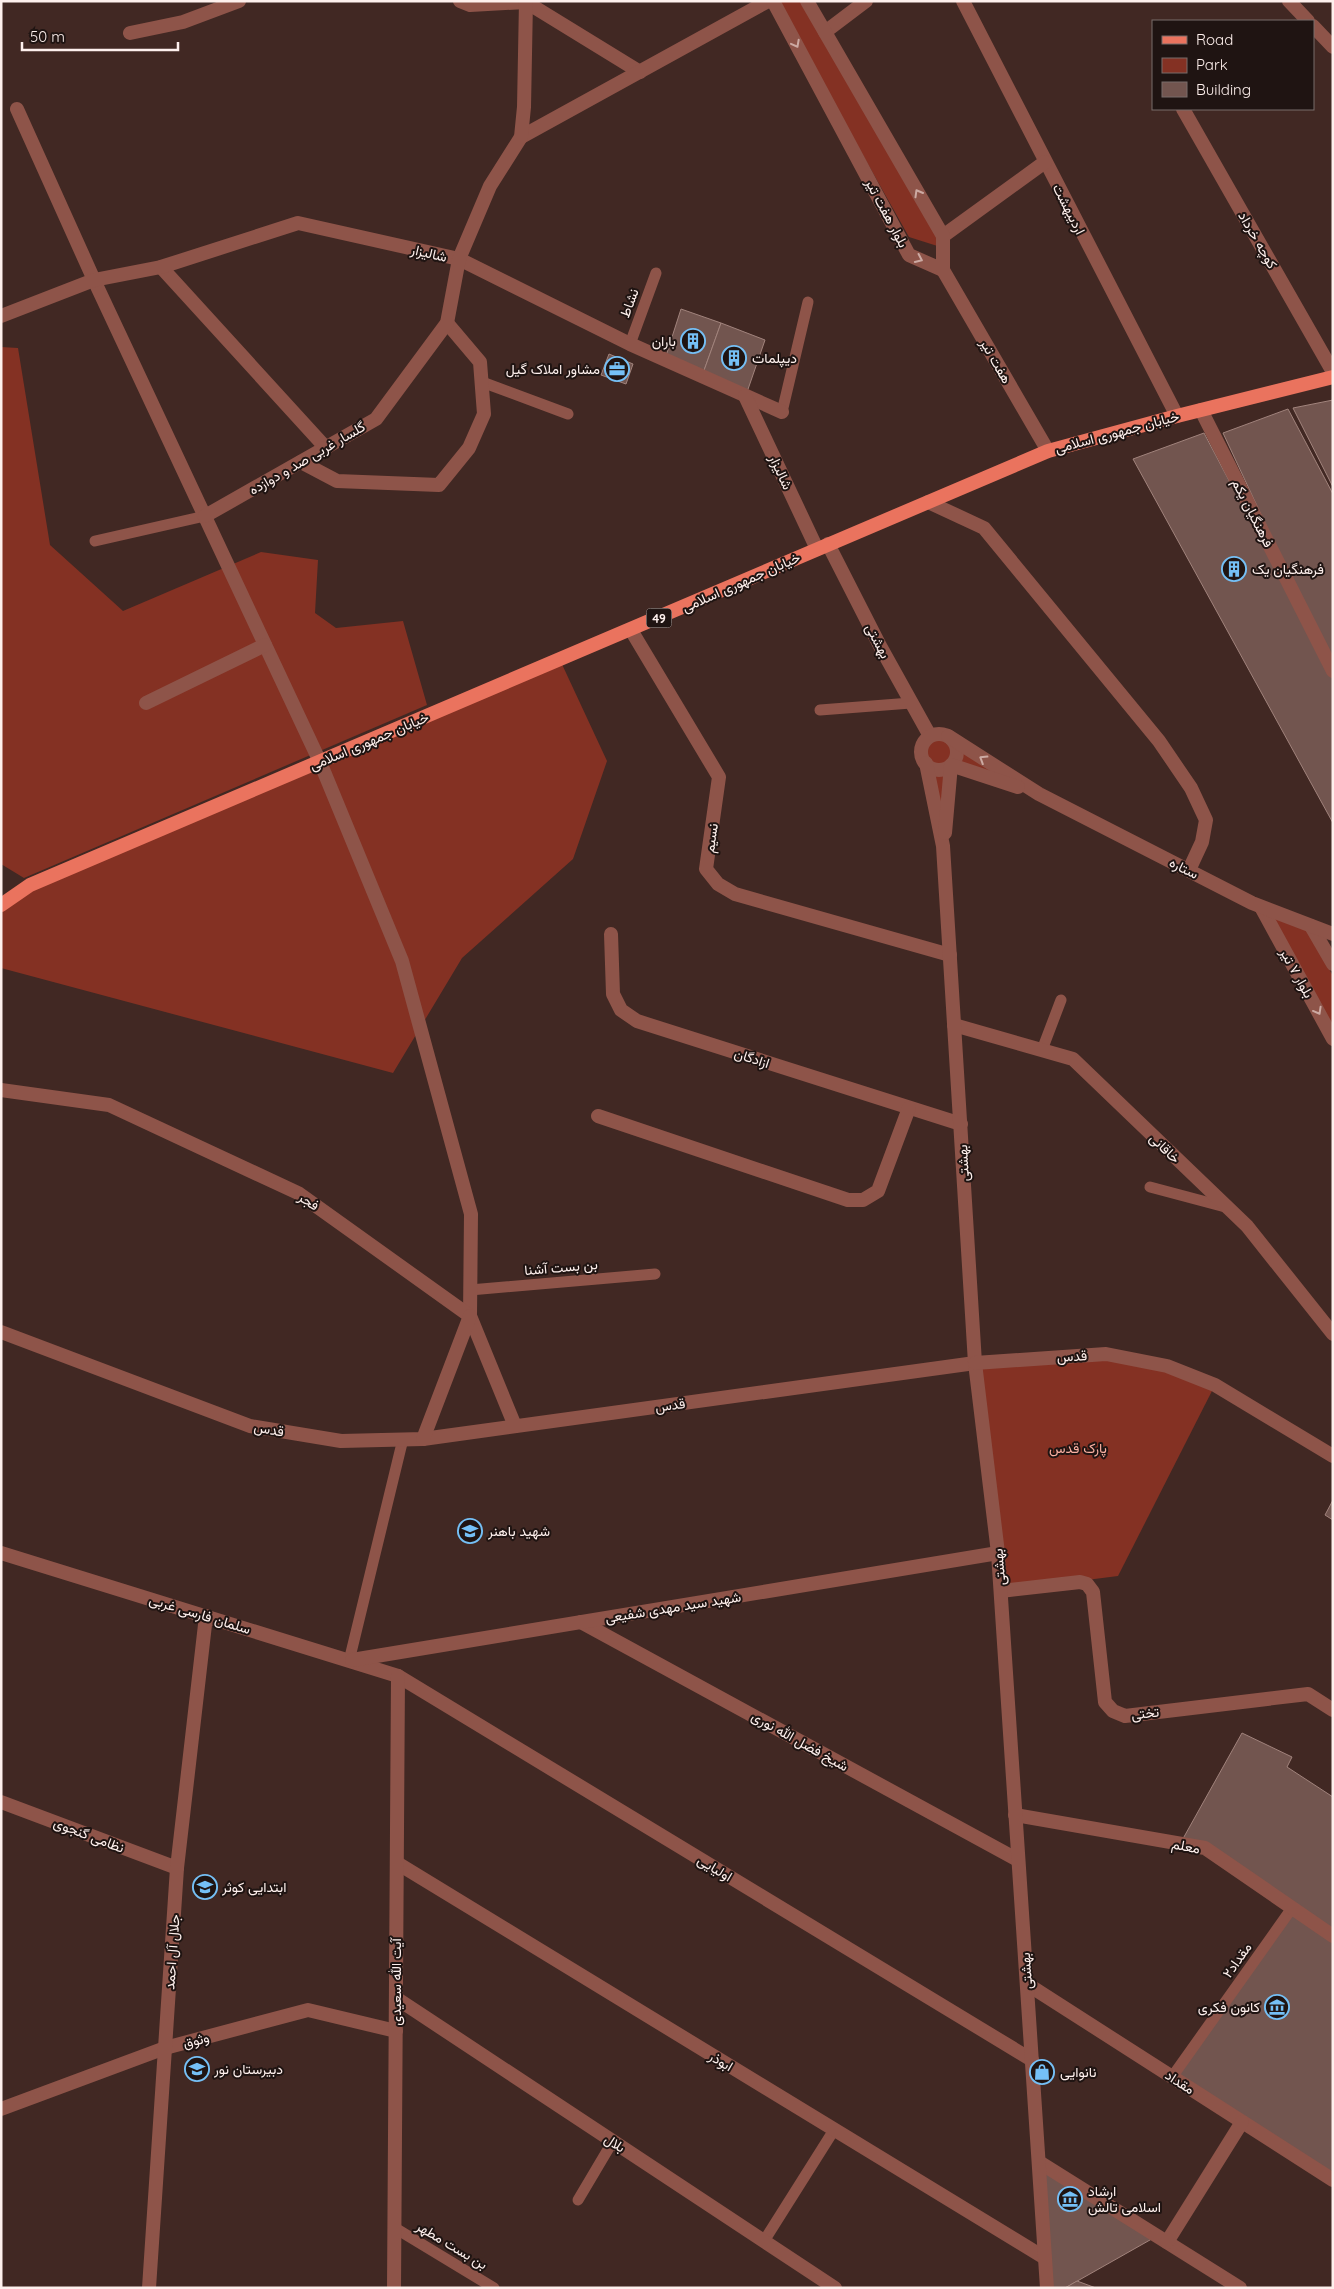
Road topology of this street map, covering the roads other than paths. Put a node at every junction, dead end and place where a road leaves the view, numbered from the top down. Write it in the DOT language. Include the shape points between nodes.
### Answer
graph roads {
  1 [pos="239,1"];
  2 [pos="460,1"];
  3 [pos="768,1"];
  4 [pos="773,1"];
  5 [pos="807,1"];
  6 [pos="866,1"];
  7 [pos="963,1"];
  8 [pos="1290,1"];
  9 [pos="526,2"];
  10 [pos="1307,20"];
  11 [pos="1314,27"];
  12 [pos="825,32"];
  13 [pos="130,33"];
  14 [pos="1333,48"];
  15 [pos="640,72"];
  16 [pos="17,109"];
  17 [pos="1184,110"];
  18 [pos="521,137"];
  19 [pos="1045,162"];
  20 [pos="942,236"];
  21 [pos="459,259"];
  22 [pos="160,267"];
  23 [pos="943,270"];
  24 [pos="656,273"];
  25 [pos="94,280"];
  26 [pos="808,302"];
  27 [pos="1,316"];
  28 [pos="447,323"];
  29 [pos="630,344"];
  30 [pos="1333,372"];
  31 [pos="1333,376"];
  32 [pos="482,382"];
  33 [pos="745,396"];
  34 [pos="1201,410"];
  35 [pos="782,412"];
  36 [pos="568,414"];
  37 [pos="1177,416"];
  38 [pos="326,448"];
  39 [pos="1048,451"];
  40 [pos="301,462"];
  41 [pos="928,502"];
  42 [pos="205,516"];
  43 [pos="95,541"];
  44 [pos="823,546"];
  45 [pos="631,630"];
  46 [pos="265,645"];
  47 [pos="1333,671"];
  48 [pos="911,702"];
  49 [pos="146,703"];
  50 [pos="820,710"];
  51 [pos="930,736"];
  52 [pos="948,736"];
  53 [pos="320,762"];
  54 [pos="926,763"];
  55 [pos="951,765"];
  56 [pos="1039,794"];
  57 [pos="943,846"];
  58 [pos="1189,870"];
  59 [pos="1,905"];
  60 [pos="1261,906"];
  61 [pos="1311,926"];
  62 [pos="611,934"];
  63 [pos="1333,934"];
  64 [pos="950,955"];
  65 [pos="1333,964"];
  66 [pos="1061,1000"];
  67 [pos="954,1026"];
  68 [pos="1333,1038"];
  69 [pos="1042,1050"];
  70 [pos="1,1090"];
  71 [pos="909,1108"];
  72 [pos="598,1116"];
  73 [pos="960,1124"];
  74 [pos="1150,1187"];
  75 [pos="1229,1208"];
  76 [pos="655,1274"];
  77 [pos="470,1290"];
  78 [pos="470,1316"];
  79 [pos="1,1332"];
  80 [pos="1333,1334"];
  81 [pos="975,1362"];
  82 [pos="515,1426"];
  83 [pos="423,1439"];
  84 [pos="403,1440"];
  85 [pos="1333,1456"];
  86 [pos="1,1553"];
  87 [pos="998,1553"];
  88 [pos="1000,1591"];
  89 [pos="206,1616"];
  90 [pos="581,1622"];
  91 [pos="349,1660"];
  92 [pos="398,1676"];
  93 [pos="1333,1710"];
  94 [pos="1,1802"];
  95 [pos="1015,1815"];
  96 [pos="1018,1860"];
  97 [pos="397,1864"];
  98 [pos="177,1868"];
  99 [pos="1292,1908"];
  100 [pos="1333,1936"];
  101 [pos="1027,1984"];
  102 [pos="396,1998"];
  103 [pos="396,2031"];
  104 [pos="166,2048"];
  105 [pos="1032,2060"];
  106 [pos="1172,2077"];
  107 [pos="1,2109"];
  108 [pos="1242,2122"];
  109 [pos="834,2130"];
  110 [pos="613,2141"];
  111 [pos="1039,2162"];
  112 [pos="1333,2180"];
  113 [pos="578,2200"];
  114 [pos="395,2228"];
  115 [pos="764,2242"];
  116 [pos="1167,2242"];
  117 [pos="1045,2258"];
  118 [pos="149,2288"];
  119 [pos="394,2288"];
  120 [pos="494,2288"];
  121 [pos="835,2288"];
  122 [pos="1047,2288"];
  123 [pos="1240,2288"];
  1 -- 13 [label="street" via="183,22"];
  2 -- 9 [label="street" via="470,6"];
  3 -- 15 [label="street"];
  4 -- 23 [label="street, بلوار هفت تیر, one-way" via="909,255"];
  5 -- 12 [label="street"];
  6 -- 12 [label="street"];
  7 -- 19 [label="street, اردیبهشت"];
  8 -- 10 [label="street"];
  9 -- 15 [label="street"];
  9 -- 18 [label="street"];
  11 -- 14 [label="street"];
  20 -- 12 [label="street, one-way"];
  15 -- 18 [label="street"];
  16 -- 25 [label="street"];
  17 -- 30 [label="street, کوچه خرداد"];
  18 -- 21 [label="street, گلسار غربی صد و دوازده" via="490,186"];
  19 -- 20 [label="street"];
  19 -- 37 [label="street, اردیبهشت"];
  20 -- 23 [label="street"];
  21 -- 22 [label="street, شالیزار" via="298,223"];
  21 -- 28 [label="street, گلسار غربی صد و دوازده"];
  21 -- 29 [label="street, شالیزار"];
  22 -- 25 [label="street, شالیزار"];
  22 -- 38 [label="street"];
  23 -- 39 [label="street, هفت تیر"];
  24 -- 29 [label="lane, نشاط"];
  25 -- 27 [label="street, شالیزار"];
  25 -- 42 [label="street"];
  26 -- 35 [label="lane"];
  28 -- 32 [label="street" via="480,362"];
  28 -- 38 [label="street, گلسار غربی صد و دوازده" via="376,419"];
  29 -- 33 [label="street, شالیزار"];
  31 -- 34 [label="main road, خیابان جمهوری اسلامی / 49"];
  32 -- 36 [label="lane"];
  32 -- 40 [label="street" via="484,414 469,448 439,485 337,481"];
  33 -- 35 [label="street, شالیزار"];
  33 -- 44 [label="street, شالیزار"];
  34 -- 37 [label="main road, خیابان جمهوری اسلامی / 49"];
  34 -- 47 [label="street, فرهنگیان یکم"];
  37 -- 39 [label="main road, خیابان جمهوری اسلامی / 49"];
  38 -- 40 [label="street, گلسار غربی صد و دوازده"];
  39 -- 41 [label="main road, خیابان جمهوری اسلامی / 49"];
  40 -- 42 [label="street, گلسار غربی صد و دوازده"];
  41 -- 44 [label="main road, خیابان جمهوری اسلامی / 49"];
  41 -- 58 [label="street" via="984,528 1159,741 1191,788 1206,820 1202,842"];
  42 -- 43 [label="lane"];
  42 -- 46 [label="street"];
  44 -- 45 [label="main road, خیابان جمهوری اسلامی / 49"];
  44 -- 48 [label="street, بهشتی"];
  45 -- 53 [label="main road, خیابان جمهوری اسلامی / 49"];
  45 -- 64 [label="street, نسیم" via="719,777 706,868 718,884 735,894"];
  46 -- 49 [label="street"];
  46 -- 53 [label="street"];
  48 -- 50 [label="lane"];
  48 -- 51 [label="street, بهشتی"];
  51 -- 52 [label="street"];
  51 -- 54 [label="street" via="922,746 922,757"];
  52 -- 55 [label="street" via="957,750"];
  56 -- 52 [label="street, one-way"];
  53 -- 59 [label="main road, خیابان جمهوری اسلامی / 49" via="30,885"];
  53 -- 77 [label="street" via="402,961 471,1214"];
  54 -- 55 [label="street" via="941,770"];
  54 -- 57 [label="street"];
  55 -- 56 [label="street"];
  55 -- 57 [label="street"];
  56 -- 58 [label="street, ستاره"];
  57 -- 64 [label="street, بهشتی"];
  58 -- 60 [label="street, ستاره"];
  60 -- 61 [label="street, ستاره"];
  60 -- 68 [label="street, بلوار ۷ تیر, one-way"];
  61 -- 63 [label="street, ستاره"];
  61 -- 65 [label="street"];
  62 -- 71 [label="street, ازادگان" via="613,994 621,1010 638,1021"];
  64 -- 67 [label="street, بهشتی"];
  66 -- 69 [label="lane"];
  67 -- 69 [label="street, خاقانی"];
  67 -- 73 [label="street, بهشتی"];
  69 -- 75 [label="street, خاقانی" via="1073,1059"];
  70 -- 78 [label="street, فجر" via="109,1105 298,1192"];
  71 -- 72 [label="street" via="878,1191 863,1200 848,1200"];
  71 -- 73 [label="street, ازادگان"];
  73 -- 81 [label="street, بهشتی"];
  74 -- 75 [label="lane"];
  75 -- 80 [label="street, خاقانی"];
  76 -- 77 [label="lane, بن بست آشنا"];
  77 -- 78 [label="street"];
  78 -- 82 [label="street"];
  78 -- 83 [label="street"];
  79 -- 84 [label="street, قدس" via="250,1426 341,1441"];
  81 -- 82 [label="street, قدس"];
  81 -- 85 [label="street, قدس" via="1106,1354 1167,1366 1215,1385"];
  81 -- 87 [label="street, بهشتی"];
  82 -- 83 [label="street, قدس"];
  83 -- 84 [label="street, قدس"];
  84 -- 91 [label="lane"];
  86 -- 89 [label="street, سلمان فارسی غربی"];
  87 -- 88 [label="street, بهشتی"];
  87 -- 90 [label="street, شهید سید مهدی شفیعی"];
  88 -- 93 [label="street, تختی" via="1080,1582 1087,1584 1093,1592 1105,1702 1113,1711 1125,1716 1308,1694"];
  88 -- 95 [label="street, بهشتی"];
  89 -- 91 [label="street, سلمان فارسی غربی"];
  89 -- 98 [label="street, جلال آل احمد"];
  90 -- 91 [label="street, شهید سید مهدی شفیعی"];
  90 -- 96 [label="street, شیخ فضل الله نوری"];
  91 -- 92 [label="street, سلمان فارسی غربی"];
  92 -- 97 [label="street, آیت الله سعیدی"];
  92 -- 105 [label="street, اولیایی"];
  94 -- 98 [label="street, نظامی گنجوی"];
  95 -- 96 [label="street, بهشتی"];
  95 -- 99 [label="street, معلم" via="1205,1848"];
  96 -- 101 [label="street, بهشتی"];
  97 -- 102 [label="street, آیت الله سعیدی"];
  97 -- 109 [label="street, ابوذر"];
  98 -- 104 [label="street, جلال آل احمد"];
  99 -- 100 [label="street, معلم"];
  99 -- 106 [label="lane, مقداد۲"];
  101 -- 105 [label="street, بهشتی"];
  101 -- 106 [label="street, مقداد"];
  102 -- 103 [label="street, آیت الله سعیدی"];
  102 -- 110 [label="street, بلال"];
  103 -- 104 [label="street, وثوق" via="308,2010"];
  103 -- 114 [label="street, آیت الله سعیدی"];
  104 -- 107 [label="street, وثوق"];
  104 -- 118 [label="street, جلال آل احمد"];
  105 -- 111 [label="street, بهشتی"];
  106 -- 108 [label="street, مقداد"];
  108 -- 112 [label="street, مقداد"];
  108 -- 116 [label="street"];
  109 -- 115 [label="lane"];
  109 -- 117 [label="street, ابوذر"];
  110 -- 113 [label="lane"];
  110 -- 115 [label="street, بلال"];
  111 -- 116 [label="street"];
  111 -- 117 [label="street, بهشتی"];
  114 -- 119 [label="street, آیت الله سعیدی"];
  114 -- 120 [label="lane, بن بست مطهر"];
  115 -- 121 [label="street, بلال"];
  116 -- 123 [label="street"];
  117 -- 122 [label="street, بهشتی"];
}
